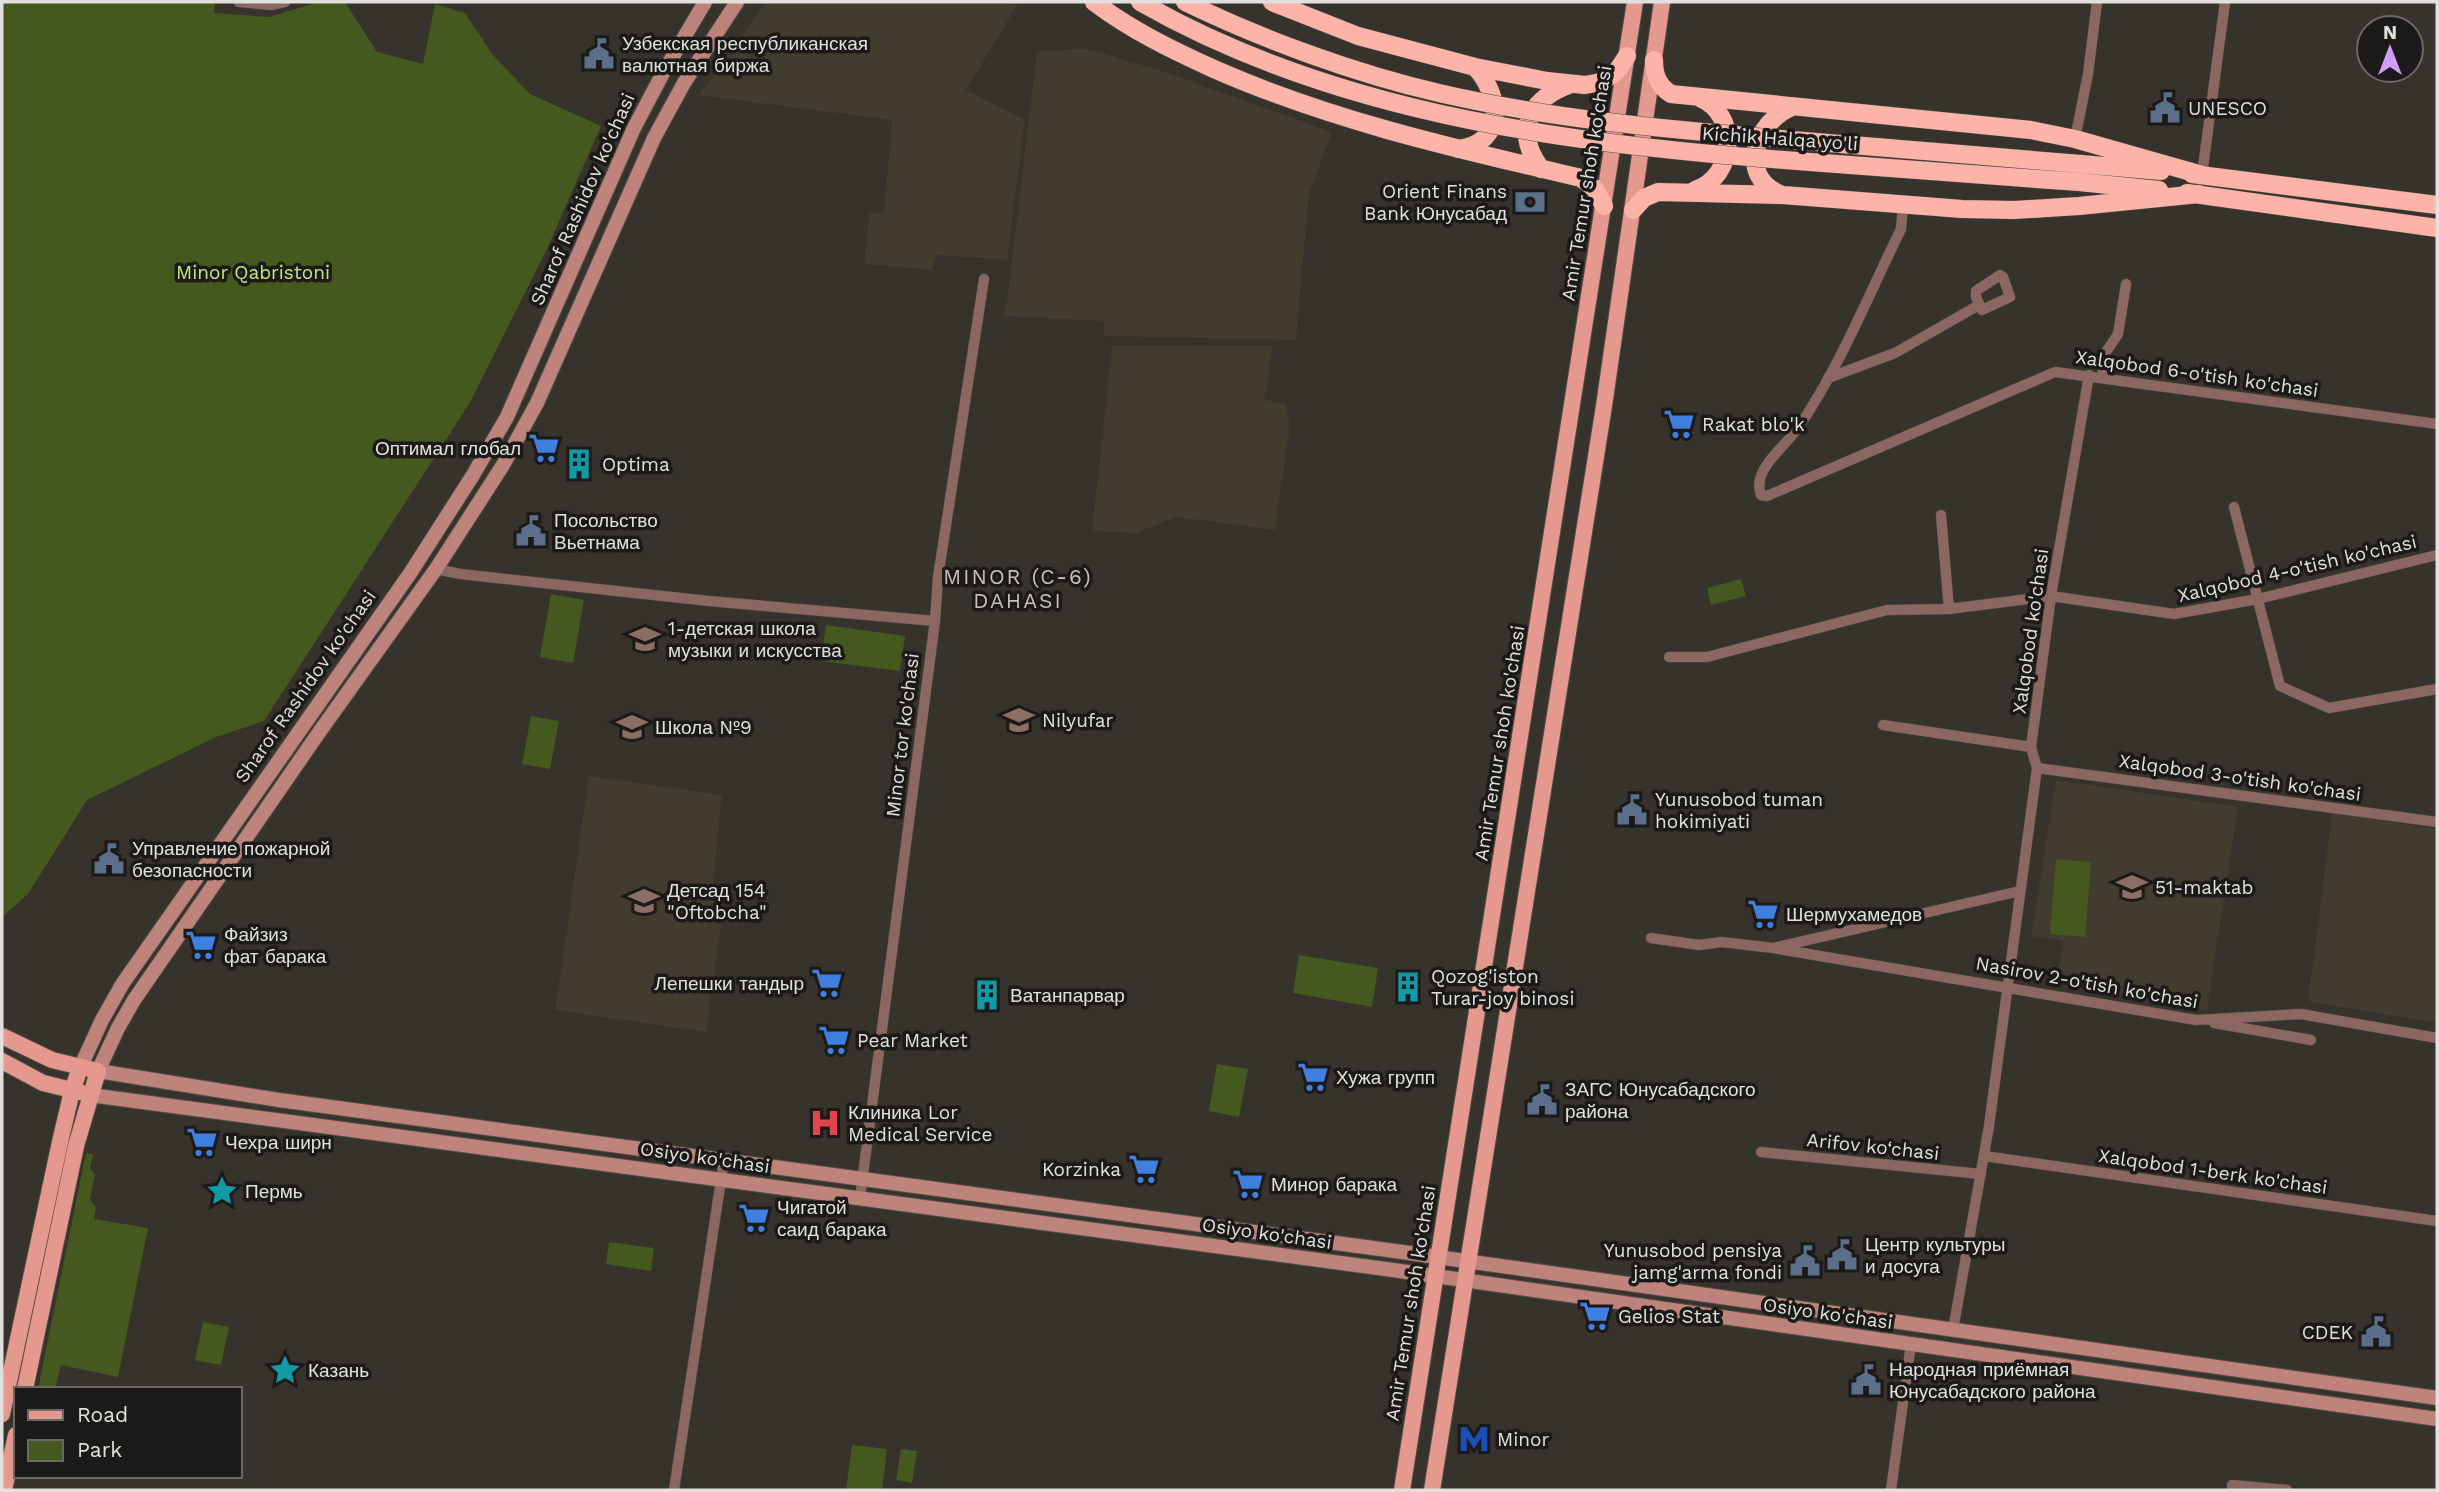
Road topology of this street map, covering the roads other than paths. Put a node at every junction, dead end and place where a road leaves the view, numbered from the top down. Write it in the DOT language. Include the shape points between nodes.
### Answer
graph roads {
  1 [pos="239,2"];
  2 [pos="285,2"];
  3 [pos="705,2"];
  4 [pos="737,2"];
  5 [pos="1094,2"];
  6 [pos="1140,2"];
  7 [pos="1185,2"];
  8 [pos="1272,2"];
  9 [pos="1635,2"];
  10 [pos="1662,2"];
  11 [pos="2097,2"];
  12 [pos="2225,2"];
  13 [pos="1627,56"];
  14 [pos="1654,60"];
  15 [pos="1475,67"];
  16 [pos="1571,84"];
  17 [pos="1698,97"];
  18 [pos="1792,107"];
  19 [pos="2075,132"];
  20 [pos="1455,149"];
  21 [pos="1541,169"];
  22 [pos="2080,173"];
  23 [pos="2202,175"];
  24 [pos="1688,192"];
  25 [pos="2199,194"];
  26 [pos="1783,195"];
  27 [pos="1903,205"];
  28 [pos="2437,205"];
  29 [pos="1604,206"];
  30 [pos="1633,210"];
  31 [pos="2437,228"];
  32 [pos="984,279"];
  33 [pos="2126,284"];
  34 [pos="1979,305"];
  35 [pos="2089,375"];
  36 [pos="1828,377"];
  37 [pos="2102,377"];
  38 [pos="2437,424"];
  39 [pos="1560,487"];
  40 [pos="1590,491"];
  41 [pos="2234,507"];
  42 [pos="1941,515"];
  43 [pos="2437,555"];
  44 [pos="436,569"];
  45 [pos="2051,596"];
  46 [pos="2258,599"];
  47 [pos="1949,609"];
  48 [pos="935,621"];
  49 [pos="1669,657"];
  50 [pos="2437,689"];
  51 [pos="1883,725"];
  52 [pos="2031,747"];
  53 [pos="2037,768"];
  54 [pos="2437,822"];
  55 [pos="2020,891"];
  56 [pos="1651,938"];
  57 [pos="1773,948"];
  58 [pos="2008,987"];
  59 [pos="1480,998"];
  60 [pos="1511,1000"];
  61 [pos="2196,1020"];
  62 [pos="2,1036"];
  63 [pos="2437,1038"];
  64 [pos="2311,1040"];
  65 [pos="2,1061"];
  66 [pos="80,1068"];
  67 [pos="98,1071"];
  68 [pos="72,1091"];
  69 [pos="90,1095"];
  70 [pos="1761,1152"];
  71 [pos="1984,1156"];
  72 [pos="724,1160"];
  73 [pos="1981,1174"];
  74 [pos="863,1178"];
  75 [pos="722,1179"];
  76 [pos="860,1198"];
  77 [pos="2437,1220"];
  78 [pos="1439,1257"];
  79 [pos="1468,1261"];
  80 [pos="1436,1276"];
  81 [pos="1465,1280"];
  82 [pos="1953,1330"];
  83 [pos="1911,1344"];
  84 [pos="25,1387"];
  85 [pos="2437,1398"];
  86 [pos="2,1414"];
  87 [pos="2437,1419"];
  88 [pos="14,1444"];
  89 [pos="4,1490"];
  90 [pos="674,1490"];
  91 [pos="1402,1490"];
  92 [pos="1432,1490"];
  93 [pos="1891,1490"];
  94 [pos="2232,1490"];
  95 [pos="2287,1490"];
  1 -- 2 [label="street"];
  3 -- 66 [label="main road, Sharof Rashidov ko'chasi" via="635,128 492,443 411,572 123,983"];
  4 -- 44 [label="main road, Sharof Rashidov ko'chasi" via="654,138 525,426"];
  5 -- 20 [label="highway" via="1134,30 1245,83"];
  6 -- 22 [label="highway, Kichik Halqa yo'li, bridge" via="1211,38 1340,87 1472,121 1660,149"];
  7 -- 22 [label="highway, Kichik Halqa yo'li, bridge" via="1355,69 1490,104"];
  8 -- 15 [label="highway" via="1358,36"];
  9 -- 13 [label="main road, Amir Temur shoh ko'chasi"];
  10 -- 14 [label="main road"];
  11 -- 19 [label="street"];
  12 -- 23 [label="street"];
  13 -- 16 [label="highway" via="1608,79"];
  13 -- 29 [label="main road, Amir Temur shoh ko'chasi"];
  14 -- 17 [label="highway" via="1662,88 1671,94"];
  14 -- 30 [label="main road"];
  15 -- 16 [label="highway"];
  15 -- 20 [label="highway" via="1491,89 1494,117 1482,140"];
  16 -- 21 [label="highway" via="1544,97 1528,120 1528,146"];
  17 -- 18 [label="highway"];
  17 -- 24 [label="highway" via="1721,116 1727,154 1713,181"];
  18 -- 19 [label="highway"];
  18 -- 26 [label="highway" via="1770,120 1756,149 1759,179"];
  19 -- 23 [label="highway"];
  20 -- 21 [label="highway"];
  21 -- 29 [label="highway" via="1581,178 1595,189"];
  22 -- 23 [label="highway, Kichik Halqa yo'li"];
  22 -- 25 [label="highway, Kichik Halqa yo'li"];
  23 -- 28 [label="highway, Kichik Halqa yo'li"];
  24 -- 26 [label="highway"];
  24 -- 30 [label="highway" via="1651,194"];
  25 -- 27 [label="highway" via="2021,210"];
  25 -- 31 [label="highway, Kichik Halqa yo'li"];
  26 -- 27 [label="highway"];
  27 -- 36 [label="street" via="1901,229"];
  29 -- 39 [label="main road, Amir Temur shoh ko'chasi"];
  30 -- 40 [label="main road"];
  32 -- 48 [label="street, Minor tor ko'chasi" via="947,510"];
  33 -- 37 [label="street" via="2118,334 2106,352"];
  34 -- 36 [label="street" via="1895,353"];
  35 -- 36 [label="street, Xalqobod 6-o'tish ko'chasi" via="2055,372 1761,495 1762,471 1797,429"];
  35 -- 37 [label="street, Xalqobod 6-o'tish ko'chasi"];
  35 -- 45 [label="street, Xalqobod ko'chasi"];
  37 -- 38 [label="street, Xalqobod 6-o'tish ko'chasi"];
  39 -- 40 [label="main road"];
  39 -- 59 [label="main road, Amir Temur shoh ko'chasi"];
  40 -- 60 [label="main road"];
  41 -- 46 [label="street"];
  42 -- 47 [label="street"];
  43 -- 46 [label="street, Xalqobod 4-o'tish ko'chasi"];
  44 -- 48 [label="street" via="709,601"];
  44 -- 67 [label="main road, Sharof Rashidov ko'chasi" via="134,1000"];
  45 -- 46 [label="street, Xalqobod 4-o'tish ko'chasi" via="2174,614"];
  45 -- 47 [label="street, Xalqobod 4-o'tish ko'chasi"];
  45 -- 52 [label="street, Xalqobod ko'chasi"];
  46 -- 50 [label="street" via="2283,688 2329,708"];
  47 -- 49 [label="street, Xalqobod 4-o'tish ko'chasi" via="1887,610 1707,657"];
  48 -- 74 [label="street, Minor tor ko'chasi"];
  51 -- 52 [label="street"];
  52 -- 53 [label="street, Xalqobod ko'chasi"];
  53 -- 54 [label="street, Xalqobod 3-o'tish ko'chasi"];
  53 -- 55 [label="street, Xalqobod ko'chasi"];
  55 -- 57 [label="street"];
  55 -- 58 [label="street, Xalqobod ko'chasi"];
  56 -- 57 [label="street"];
  57 -- 58 [label="street, Nasirov 2-o'tish ko'chasi"];
  58 -- 61 [label="street, Nasirov 2-o'tish ko'chasi"];
  58 -- 71 [label="street, Xalqobod ko'chasi"];
  59 -- 60 [label="main road" via="1493,1005"];
  59 -- 78 [label="main road, Amir Temur shoh ko'chasi"];
  60 -- 79 [label="main road"];
  61 -- 63 [label="street, Nasirov 2-o'tish ko'chasi" via="2301,1014"];
  61 -- 64 [label="street"];
  62 -- 66 [label="main road"];
  65 -- 68 [label="main road" via="43,1083"];
  66 -- 67 [label="main road"];
  66 -- 68 [label="main road, Sharof Rashidov ko'chasi"];
  67 -- 69 [label="main road, Sharof Rashidov ko'chasi"];
  67 -- 72 [label="main road, Osiyo ko'chasi"];
  68 -- 69 [label="main road"];
  68 -- 86 [label="main road, Sharof Rashidov ko'chasi"];
  69 -- 75 [label="main road, Osiyo ko'chasi"];
  69 -- 84 [label="main road, Sharof Rashidov ko'chasi"];
  70 -- 73 [label="street, Arifov ko‘chasi"];
  71 -- 73 [label="street, Xalqobod ko'chasi"];
  71 -- 77 [label="street, Xalqobod 1-berk ko'chasi"];
  72 -- 74 [label="main road, Osiyo ko'chasi"];
  72 -- 75 [label="street"];
  73 -- 82 [label="street, Xalqobod ko'chasi"];
  74 -- 76 [label="street, Minor tor ko'chasi"];
  74 -- 78 [label="main road, Osiyo ko'chasi"];
  75 -- 76 [label="main road, Osiyo ko'chasi"];
  75 -- 90 [label="street"];
  76 -- 80 [label="main road, Osiyo ko'chasi"];
  78 -- 79 [label="main road, Osiyo ko'chasi"];
  78 -- 80 [label="main road, Amir Temur shoh ko'chasi"];
  79 -- 81 [label="main road"];
  79 -- 82 [label="main road, Osiyo ko'chasi"];
  80 -- 81 [label="main road, Osiyo ko'chasi"];
  80 -- 91 [label="main road, Amir Temur shoh ko'chasi"];
  81 -- 83 [label="main road, Osiyo ko'chasi"];
  81 -- 92 [label="main road"];
  82 -- 85 [label="main road, Osiyo ko'chasi"];
  83 -- 87 [label="main road, Osiyo ko'chasi"];
  83 -- 93 [label="street"];
  88 -- 89 [label="main road"];
  94 -- 95 [label="street" via="2232,1485"];
}
